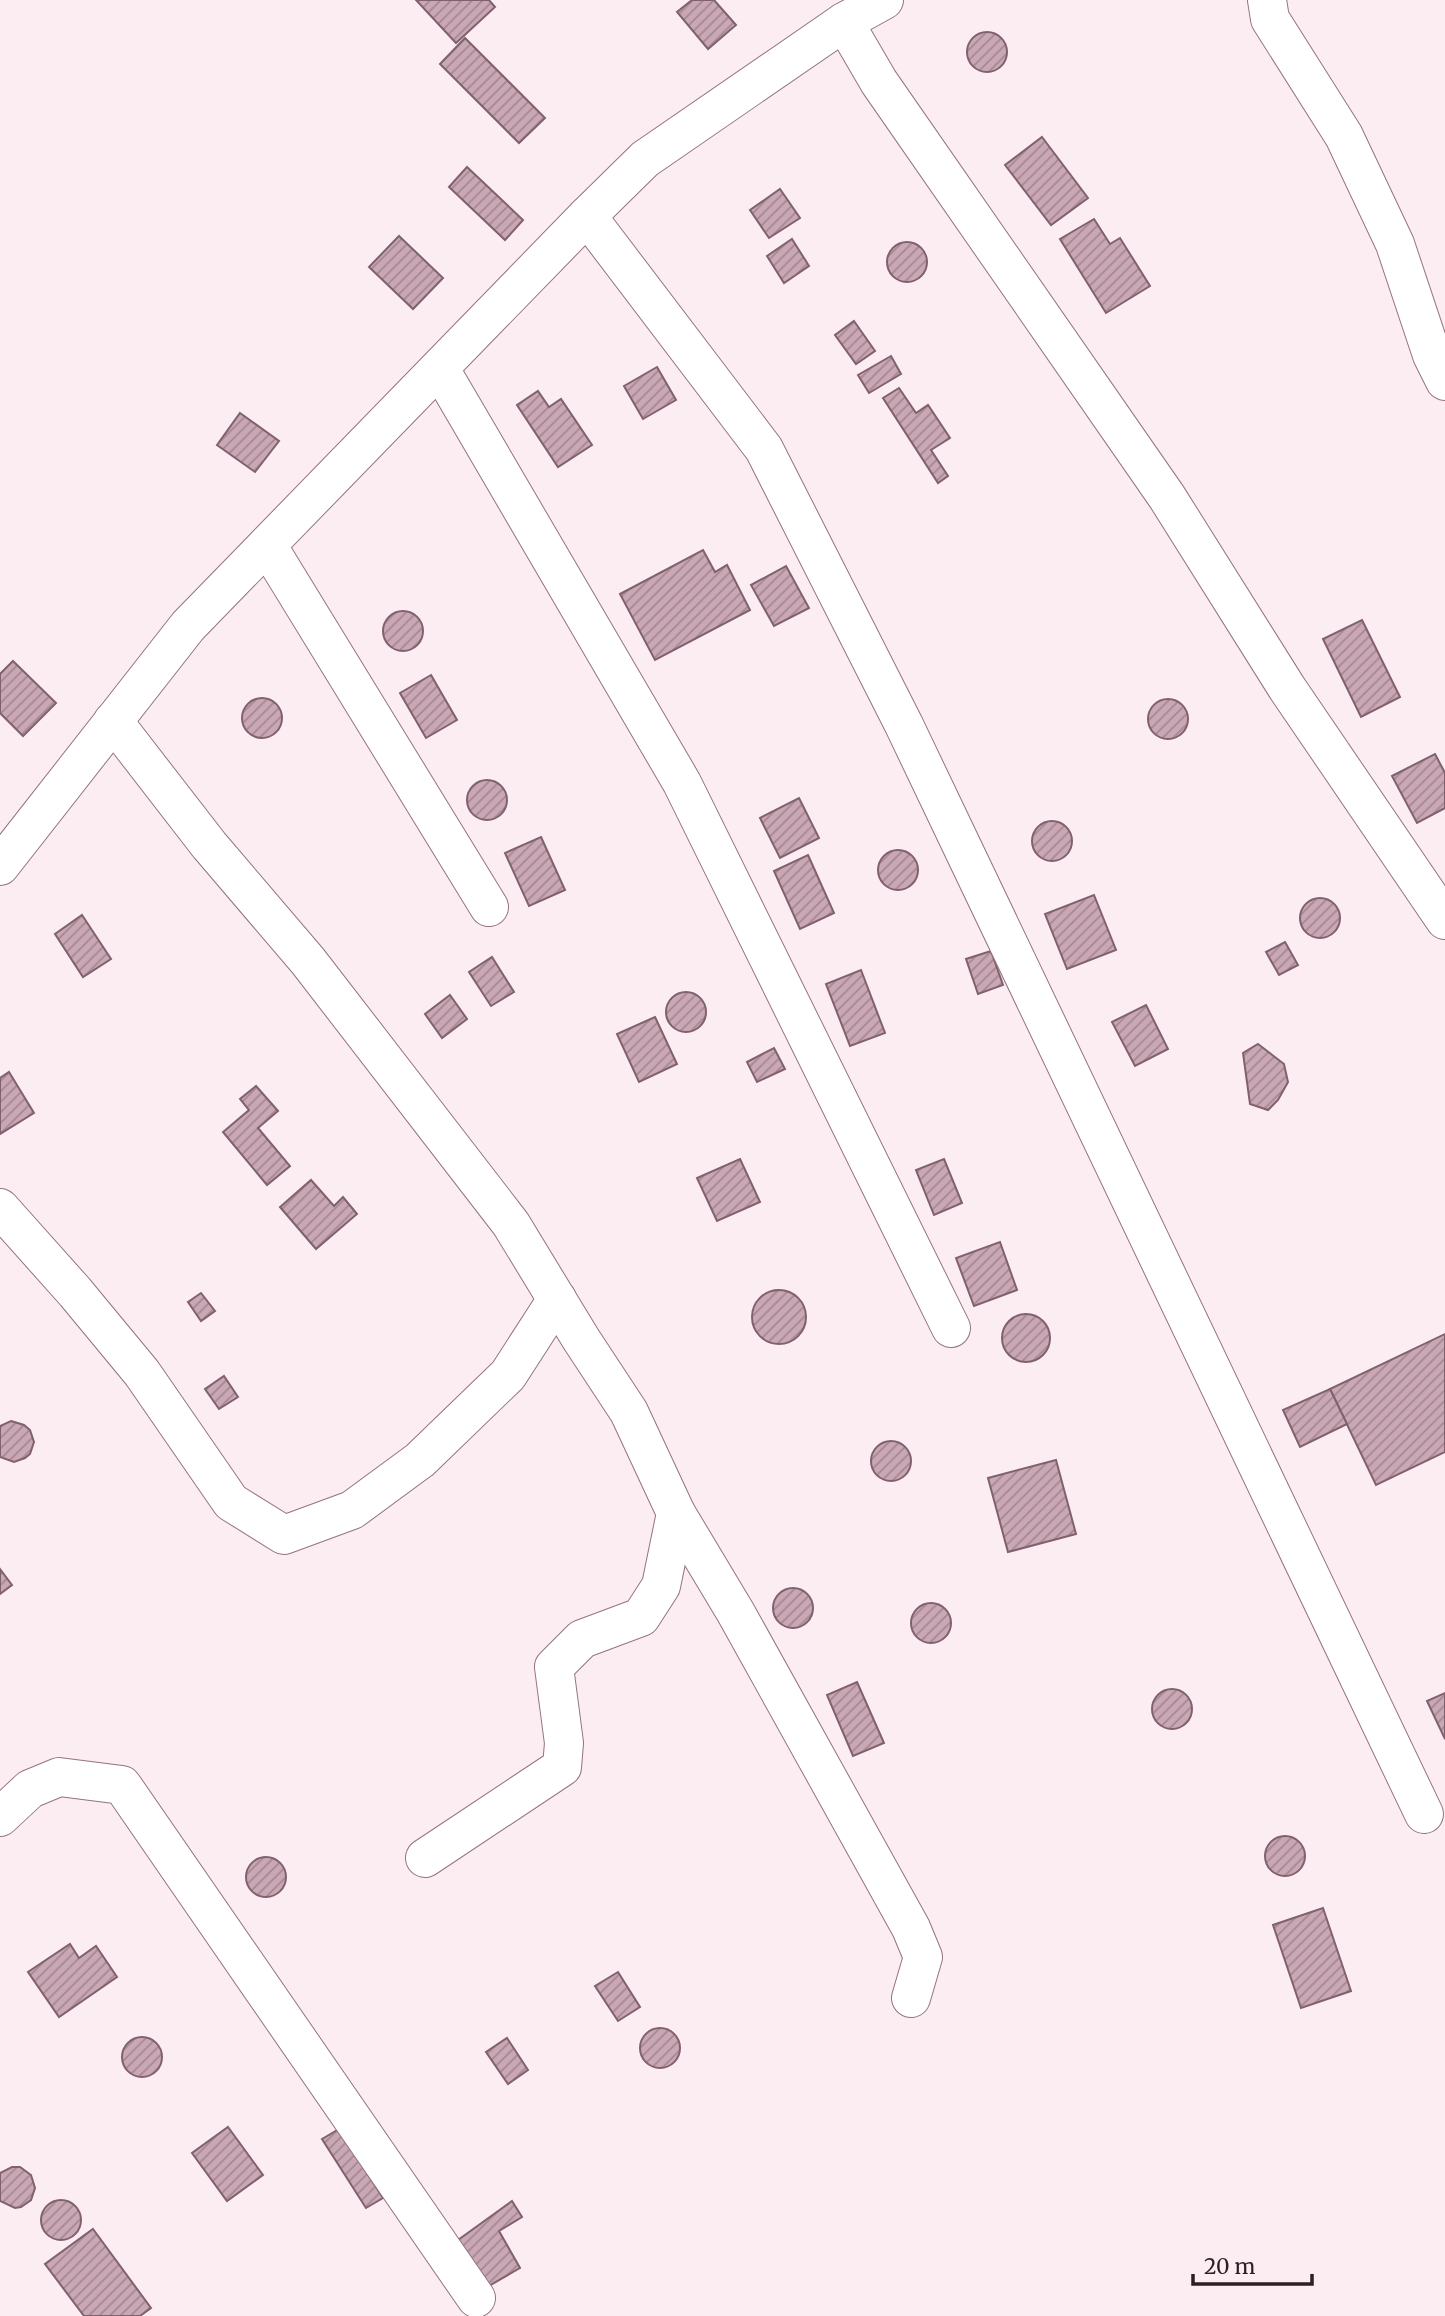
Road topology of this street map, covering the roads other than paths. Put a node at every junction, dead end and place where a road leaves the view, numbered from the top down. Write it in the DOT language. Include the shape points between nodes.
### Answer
graph roads {
  1 [pos="884,0"];
  2 [pos="1267,0"];
  3 [pos="844,22"];
  4 [pos="587,216"];
  5 [pos="440,369"];
  6 [pos="1445,381"];
  7 [pos="267,545"];
  8 [pos="113,721"];
  9 [pos="0,866"];
  10 [pos="489,907"];
  11 [pos="1445,920"];
  12 [pos="0,1208"];
  13 [pos="557,1299"];
  14 [pos="951,1328"];
  15 [pos="676,1513"];
  16 [pos="1424,1814"];
  17 [pos="0,1817"];
  18 [pos="425,1858"];
  19 [pos="911,1998"];
  20 [pos="476,2298"];
  1 -- 3 [label="street"];
  2 -- 6 [label="street" via="1270,19 1344,136 1390,232"];
  3 -- 4 [label="street" via="645,159"];
  3 -- 11 [label="street" via="879,82 1167,497 1287,688"];
  4 -- 5 [label="street"];
  4 -- 16 [label="street" via="764,449 910,738"];
  5 -- 7 [label="street"];
  5 -- 14 [label="street" via="682,783"];
  7 -- 8 [label="street" via="188,625"];
  7 -- 10 [label="street"];
  8 -- 9 [label="street"];
  8 -- 13 [label="street" via="209,845 308,961 511,1224"];
  12 -- 13 [label="street" via="142,1373 231,1502 284,1535 352,1510 421,1460 508,1375"];
  13 -- 15 [label="street" via="629,1412"];
  15 -- 18 [label="street" via="661,1586 641,1617 582,1639 554,1667 564,1743 562,1768"];
  15 -- 19 [label="street" via="911,1928 923,1957"];
  17 -- 20 [label="street" via="30,1789 59,1777 122,1785"];
}
